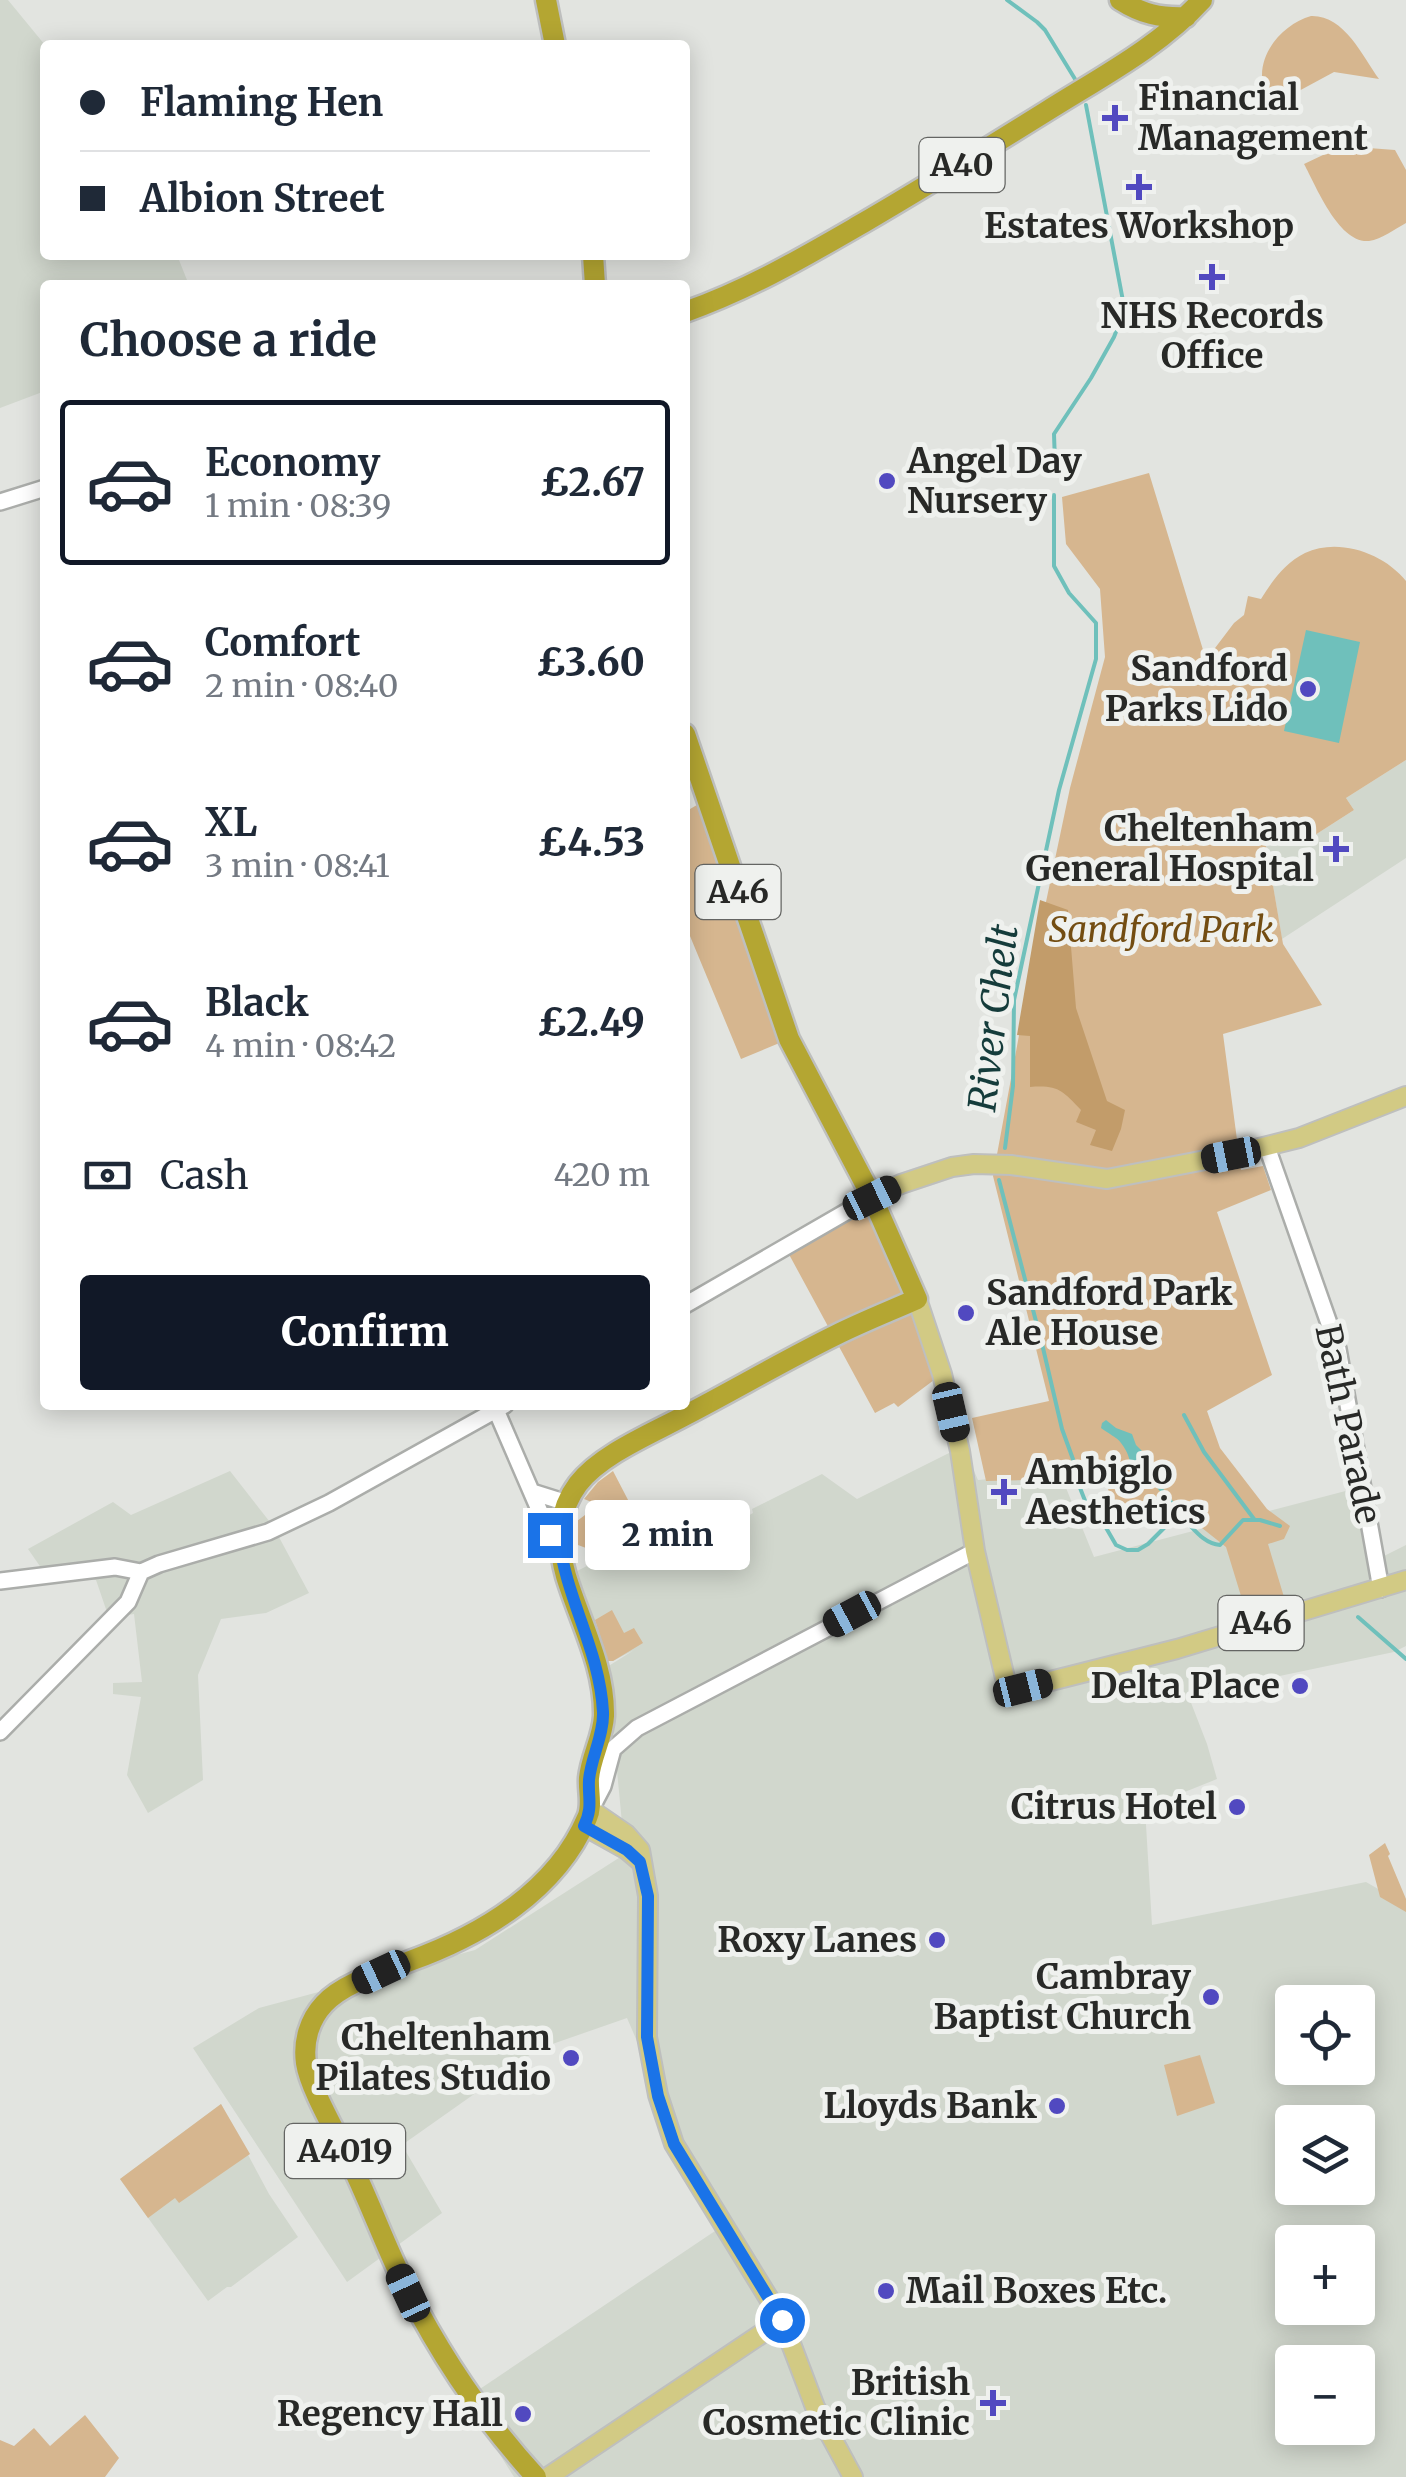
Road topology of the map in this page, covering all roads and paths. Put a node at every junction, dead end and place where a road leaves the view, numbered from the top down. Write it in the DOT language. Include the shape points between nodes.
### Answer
graph roads {
  1 [pos="546,0"];
  2 [pos="1119,0"];
  3 [pos="1202,0"];
  4 [pos="1186,16"];
  5 [pos="554,40"];
  6 [pos="1144,51"];
  7 [pos="690,310"];
  8 [pos="40,490"];
  9 [pos="0,502"];
  10 [pos="690,749"];
  11 [pos="1406,1096"];
  12 [pos="1268,1148"];
  13 [pos="872,1198"];
  14 [pos="917,1299"];
  15 [pos="690,1302"];
  16 [pos="496,1410"];
  17 [pos="501,1410"];
  18 [pos="532,1492"];
  19 [pos="567,1503"];
  20 [pos="559,1539"];
  21 [pos="975,1551"];
  22 [pos="141,1572"];
  23 [pos="0,1580"];
  24 [pos="1406,1580"];
  25 [pos="1381,1589"];
  26 [pos="604,1718"];
  27 [pos="637,1728"];
  28 [pos="0,1732"];
  29 [pos="587,1818"];
  30 [pos="782,2320"];
  31 [pos="536,2477"];
  32 [pos="548,2477"];
  33 [pos="853,2477"];
  1 -- 5 [label="highway"];
  2 -- 4 [label="highway" via="1143,13"];
  2 -- 6 [label="highway" via="1142,27"];
  3 -- 4 [label="highway, A40"];
  4 -- 6 [label="highway, A40"];
  6 -- 7 [label="highway, A40" via="776,274"];
  8 -- 9 [label="street"];
  10 -- 13 [label="highway, A46" via="789,1039"];
  11 -- 12 [label="main road"];
  12 -- 13 [label="main road" via="1107,1179 974,1164"];
  12 -- 25 [label="street, Bath Parade" via="1338,1349"];
  13 -- 14 [label="highway, A46"];
  13 -- 15 [label="street"];
  14 -- 19 [label="highway" via="626,1448 592,1470"];
  14 -- 21 [label="main road, A46" via="947,1393"];
  16 -- 22 [label="street" via="280,1526"];
  17 -- 18 [label="street"];
  18 -- 19 [label="street"];
  18 -- 20 [label="street" via="550,1535"];
  19 -- 20 [label="highway"];
  20 -- 26 [label="highway" via="600,1680"];
  21 -- 25 [label="main road, A46" via="1005,1678 1023,1688"];
  21 -- 27 [label="street"];
  22 -- 23 [label="street" via="115,1567"];
  22 -- 28 [label="street" via="128,1602"];
  24 -- 25 [label="main road, A46"];
  26 -- 27 [label="street"];
  26 -- 29 [label="highway"];
  27 -- 29 [label="street" via="612,1749"];
  29 -- 30 [label="main road" via="630,1838 640,1850 648,1896 649,2054 665,2120"];
  29 -- 31 [label="highway, A4019" via="527,1898 450,1945 331,1997 313,2019 305,2046 309,2076 408,2293 474,2402"];
  30 -- 32 [label="main road"];
  30 -- 33 [label="main road"];
}
